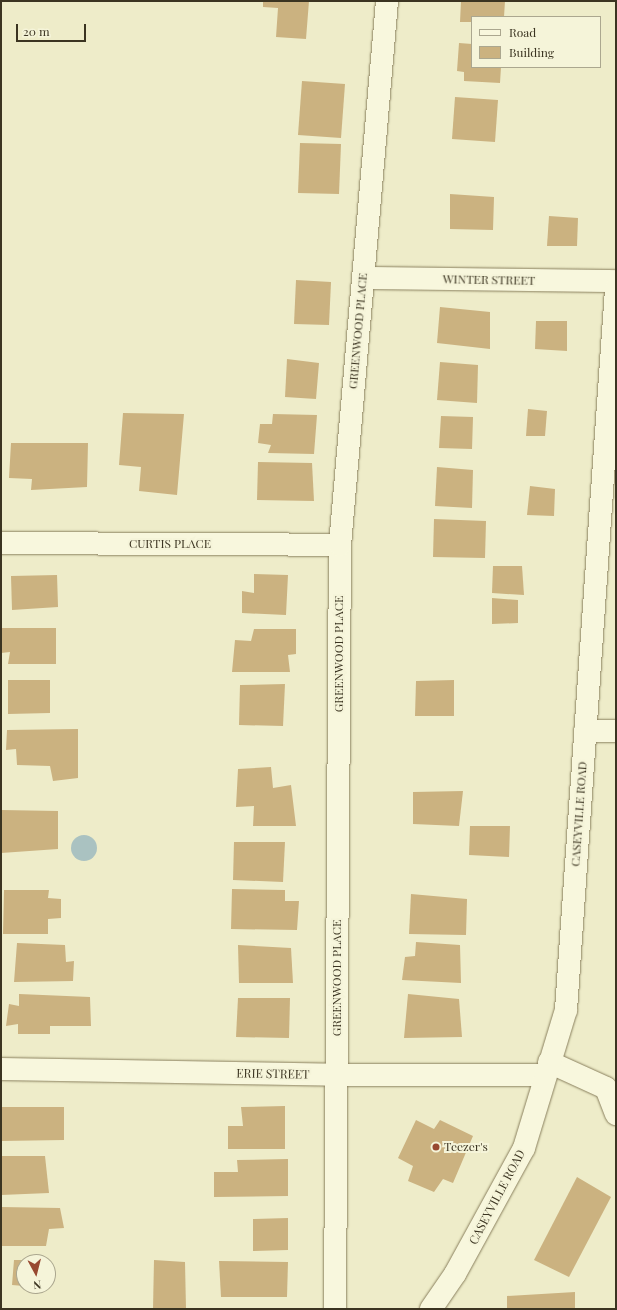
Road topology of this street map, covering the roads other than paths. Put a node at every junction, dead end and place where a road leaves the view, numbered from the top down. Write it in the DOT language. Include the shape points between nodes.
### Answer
graph roads {
  1 [pos="388,1"];
  2 [pos="363,278"];
  3 [pos="616,282"];
  4 [pos="616,289"];
  5 [pos="1,543"];
  6 [pos="340,546"];
  7 [pos="585,731"];
  8 [pos="616,731"];
  9 [pos="1,1069"];
  10 [pos="547,1069"];
  11 [pos="337,1075"];
  12 [pos="616,1114"];
  13 [pos="334,1309"];
  14 [pos="431,1309"];
  1 -- 2 [label="street, GREENWOOD PLACE"];
  2 -- 3 [label="street, WINTER STREET"];
  2 -- 6 [label="street, GREENWOOD PLACE"];
  4 -- 7 [label="street, CASEYVILLE ROAD"];
  5 -- 6 [label="street, CURTIS PLACE"];
  6 -- 11 [label="street, GREENWOOD PLACE"];
  7 -- 8 [label="street"];
  7 -- 10 [label="street, CASEYVILLE ROAD" via="566,1010"];
  9 -- 11 [label="street, ERIE STREET"];
  10 -- 11 [label="street, ERIE STREET"];
  10 -- 12 [label="street" via="606,1088"];
  10 -- 14 [label="street, CASEYVILLE ROAD" via="524,1148 455,1274"];
  11 -- 13 [label="street, GREENWOOD PLACE"];
}
